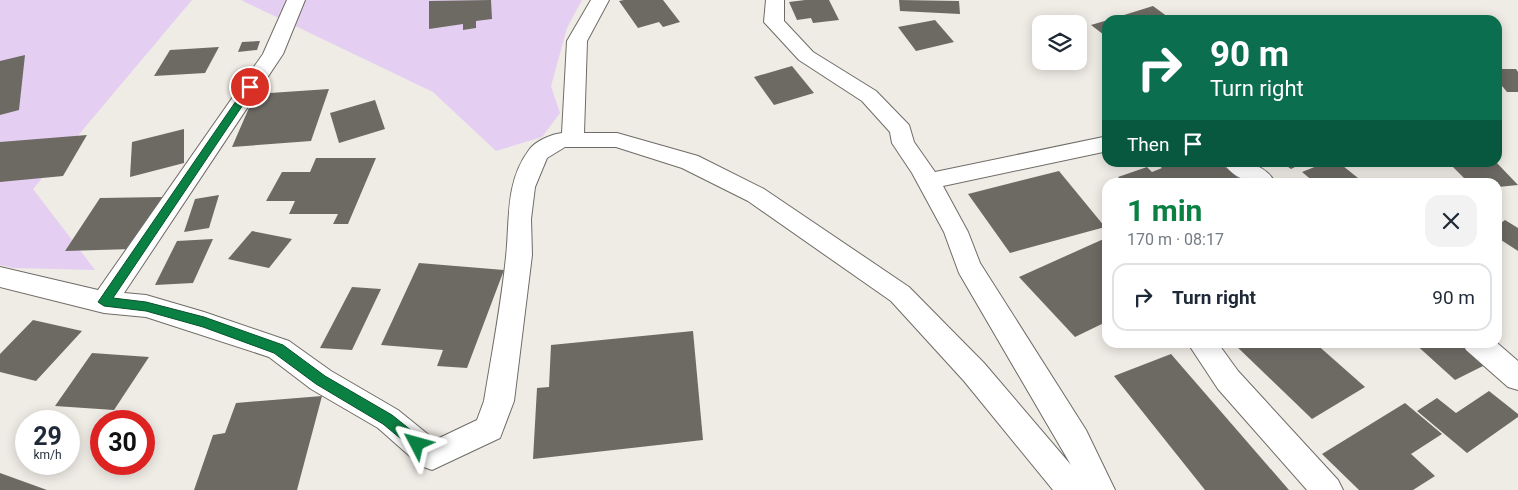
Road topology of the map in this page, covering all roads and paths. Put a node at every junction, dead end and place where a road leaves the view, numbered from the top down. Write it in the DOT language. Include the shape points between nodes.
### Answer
graph roads {
  1 [pos="296,0"];
  2 [pos="600,0"];
  3 [pos="775,0"];
  4 [pos="573,140"];
  5 [pos="1102,144"];
  6 [pos="1241,167"];
  7 [pos="1257,178"];
  8 [pos="929,181"];
  9 [pos="0,278"];
  10 [pos="104,302"];
  11 [pos="1205,348"];
  12 [pos="1483,348"];
  13 [pos="1518,378"];
  14 [pos="1073,490"];
  15 [pos="1099,490"];
  16 [pos="1327,490"];
  1 -- 10 [label="street" via="273,54"];
  2 -- 4 [label="street" via="577,41"];
  3 -- 8 [label="street" via="774,22 784,34 806,56 869,96 894,121 901,130 903,143"];
  4 -- 10 [label="street" via="561,140 538,153 523,186 519,255 499,401 489,429 432,456 388,419 321,380 279,349 204,322 146,306"];
  4 -- 14 [label="street" via="617,140 690,162 756,195 900,294 974,372"];
  5 -- 8 [label="street"];
  6 -- 7 [label="street"];
  8 -- 15 [label="street" via="956,232 968,266 1075,440"];
  9 -- 10 [label="street"];
  11 -- 16 [label="street" via="1228,380"];
  12 -- 13 [label="street"];
}
